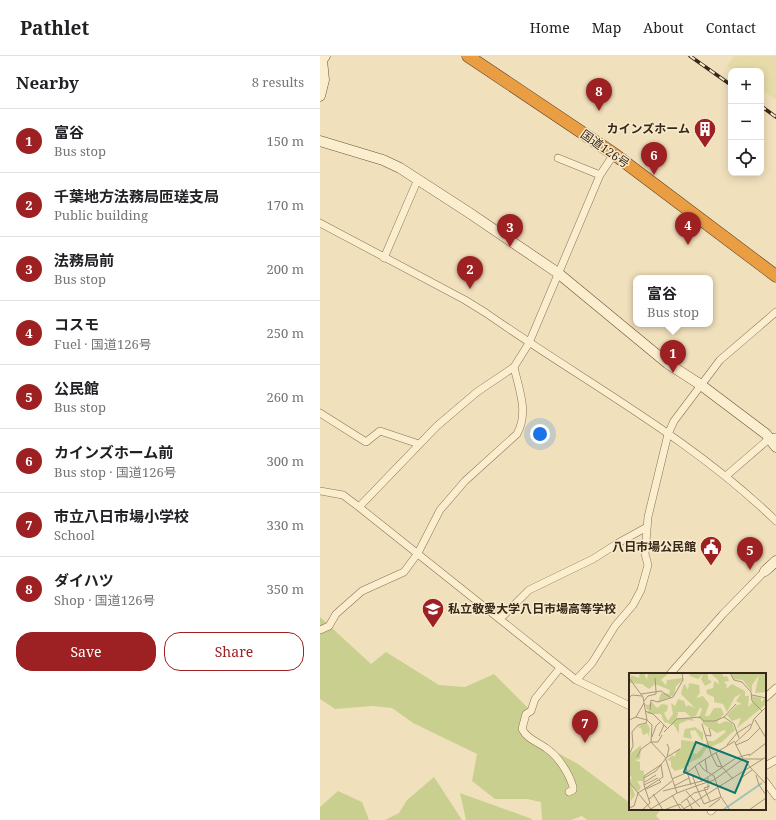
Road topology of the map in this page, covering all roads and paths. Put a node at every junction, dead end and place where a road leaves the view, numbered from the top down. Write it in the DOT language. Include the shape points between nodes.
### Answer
graph roads {
  1 [pos="468,56"];
  2 [pos="322,63"];
  3 [pos="320,96"];
  4 [pos="320,141"];
  5 [pos="614,154"];
  6 [pos="558,158"];
  7 [pos="600,175"];
  8 [pos="418,179"];
  9 [pos="320,223"];
  10 [pos="384,258"];
  11 [pos="558,273"];
  12 [pos="776,276"];
  13 [pos="776,312"];
  14 [pos="529,343"];
  15 [pos="514,367"];
  16 [pos="701,385"];
  17 [pos="320,413"];
  18 [pos="668,434"];
  19 [pos="774,441"];
  20 [pos="420,444"];
  21 [pos="726,476"];
  22 [pos="320,491"];
  23 [pos="359,507"];
  24 [pos="776,521"];
  25 [pos="647,528"];
  26 [pos="418,553"];
  27 [pos="776,561"];
  28 [pos="765,571"];
  29 [pos="500,619"];
  30 [pos="320,630"];
  31 [pos="560,668"];
  32 [pos="671,673"];
  33 [pos="576,680"];
  34 [pos="776,688"];
  35 [pos="766,697"];
  36 [pos="629,706"];
  37 [pos="776,760"];
  38 [pos="766,765"];
  39 [pos="766,783"];
  40 [pos="569,792"];
  41 [pos="776,796"];
  1 -- 5 [label="highway, 国道126号"];
  2 -- 3 [label="street" via="324,80"];
  4 -- 8 [label="street" via="383,160"];
  5 -- 7 [label="street"];
  5 -- 12 [label="highway, 国道126号"];
  6 -- 7 [label="street"];
  7 -- 11 [label="street"];
  8 -- 10 [label="street"];
  8 -- 11 [label="street"];
  9 -- 10 [label="street"];
  10 -- 14 [label="street" via="465,300"];
  11 -- 14 [label="street"];
  11 -- 16 [label="street" via="667,364"];
  13 -- 16 [label="street" via="720,360"];
  14 -- 15 [label="street"];
  14 -- 18 [label="street"];
  15 -- 20 [label="street" via="477,392"];
  15 -- 26 [label="street" via="524,408 522,425 510,442 465,481 440,510"];
  16 -- 18 [label="street"];
  16 -- 19 [label="street"];
  17 -- 20 [label="street" via="366,442 380,431"];
  18 -- 21 [label="street"];
  18 -- 25 [label="street"];
  19 -- 21 [label="street"];
  20 -- 23 [label="street"];
  21 -- 24 [label="street"];
  22 -- 23 [label="street" via="343,495"];
  23 -- 26 [label="street"];
  25 -- 29 [label="street" via="593,560 529,590"];
  25 -- 33 [label="street" via="645,554 648,565 641,590 592,663"];
  26 -- 29 [label="street"];
  26 -- 30 [label="street" via="404,572 362,591 336,614 329,626"];
  27 -- 28 [label="street"];
  28 -- 32 [label="street"];
  29 -- 31 [label="street"];
  31 -- 33 [label="street"];
  31 -- 40 [label="street" via="535,699 531,711 526,714 522,729 531,740 548,749 567,772 573,787"];
  33 -- 36 [label="street"];
  34 -- 35 [label="street"];
  37 -- 38 [label="street"];
  39 -- 41 [label="street"];
}
